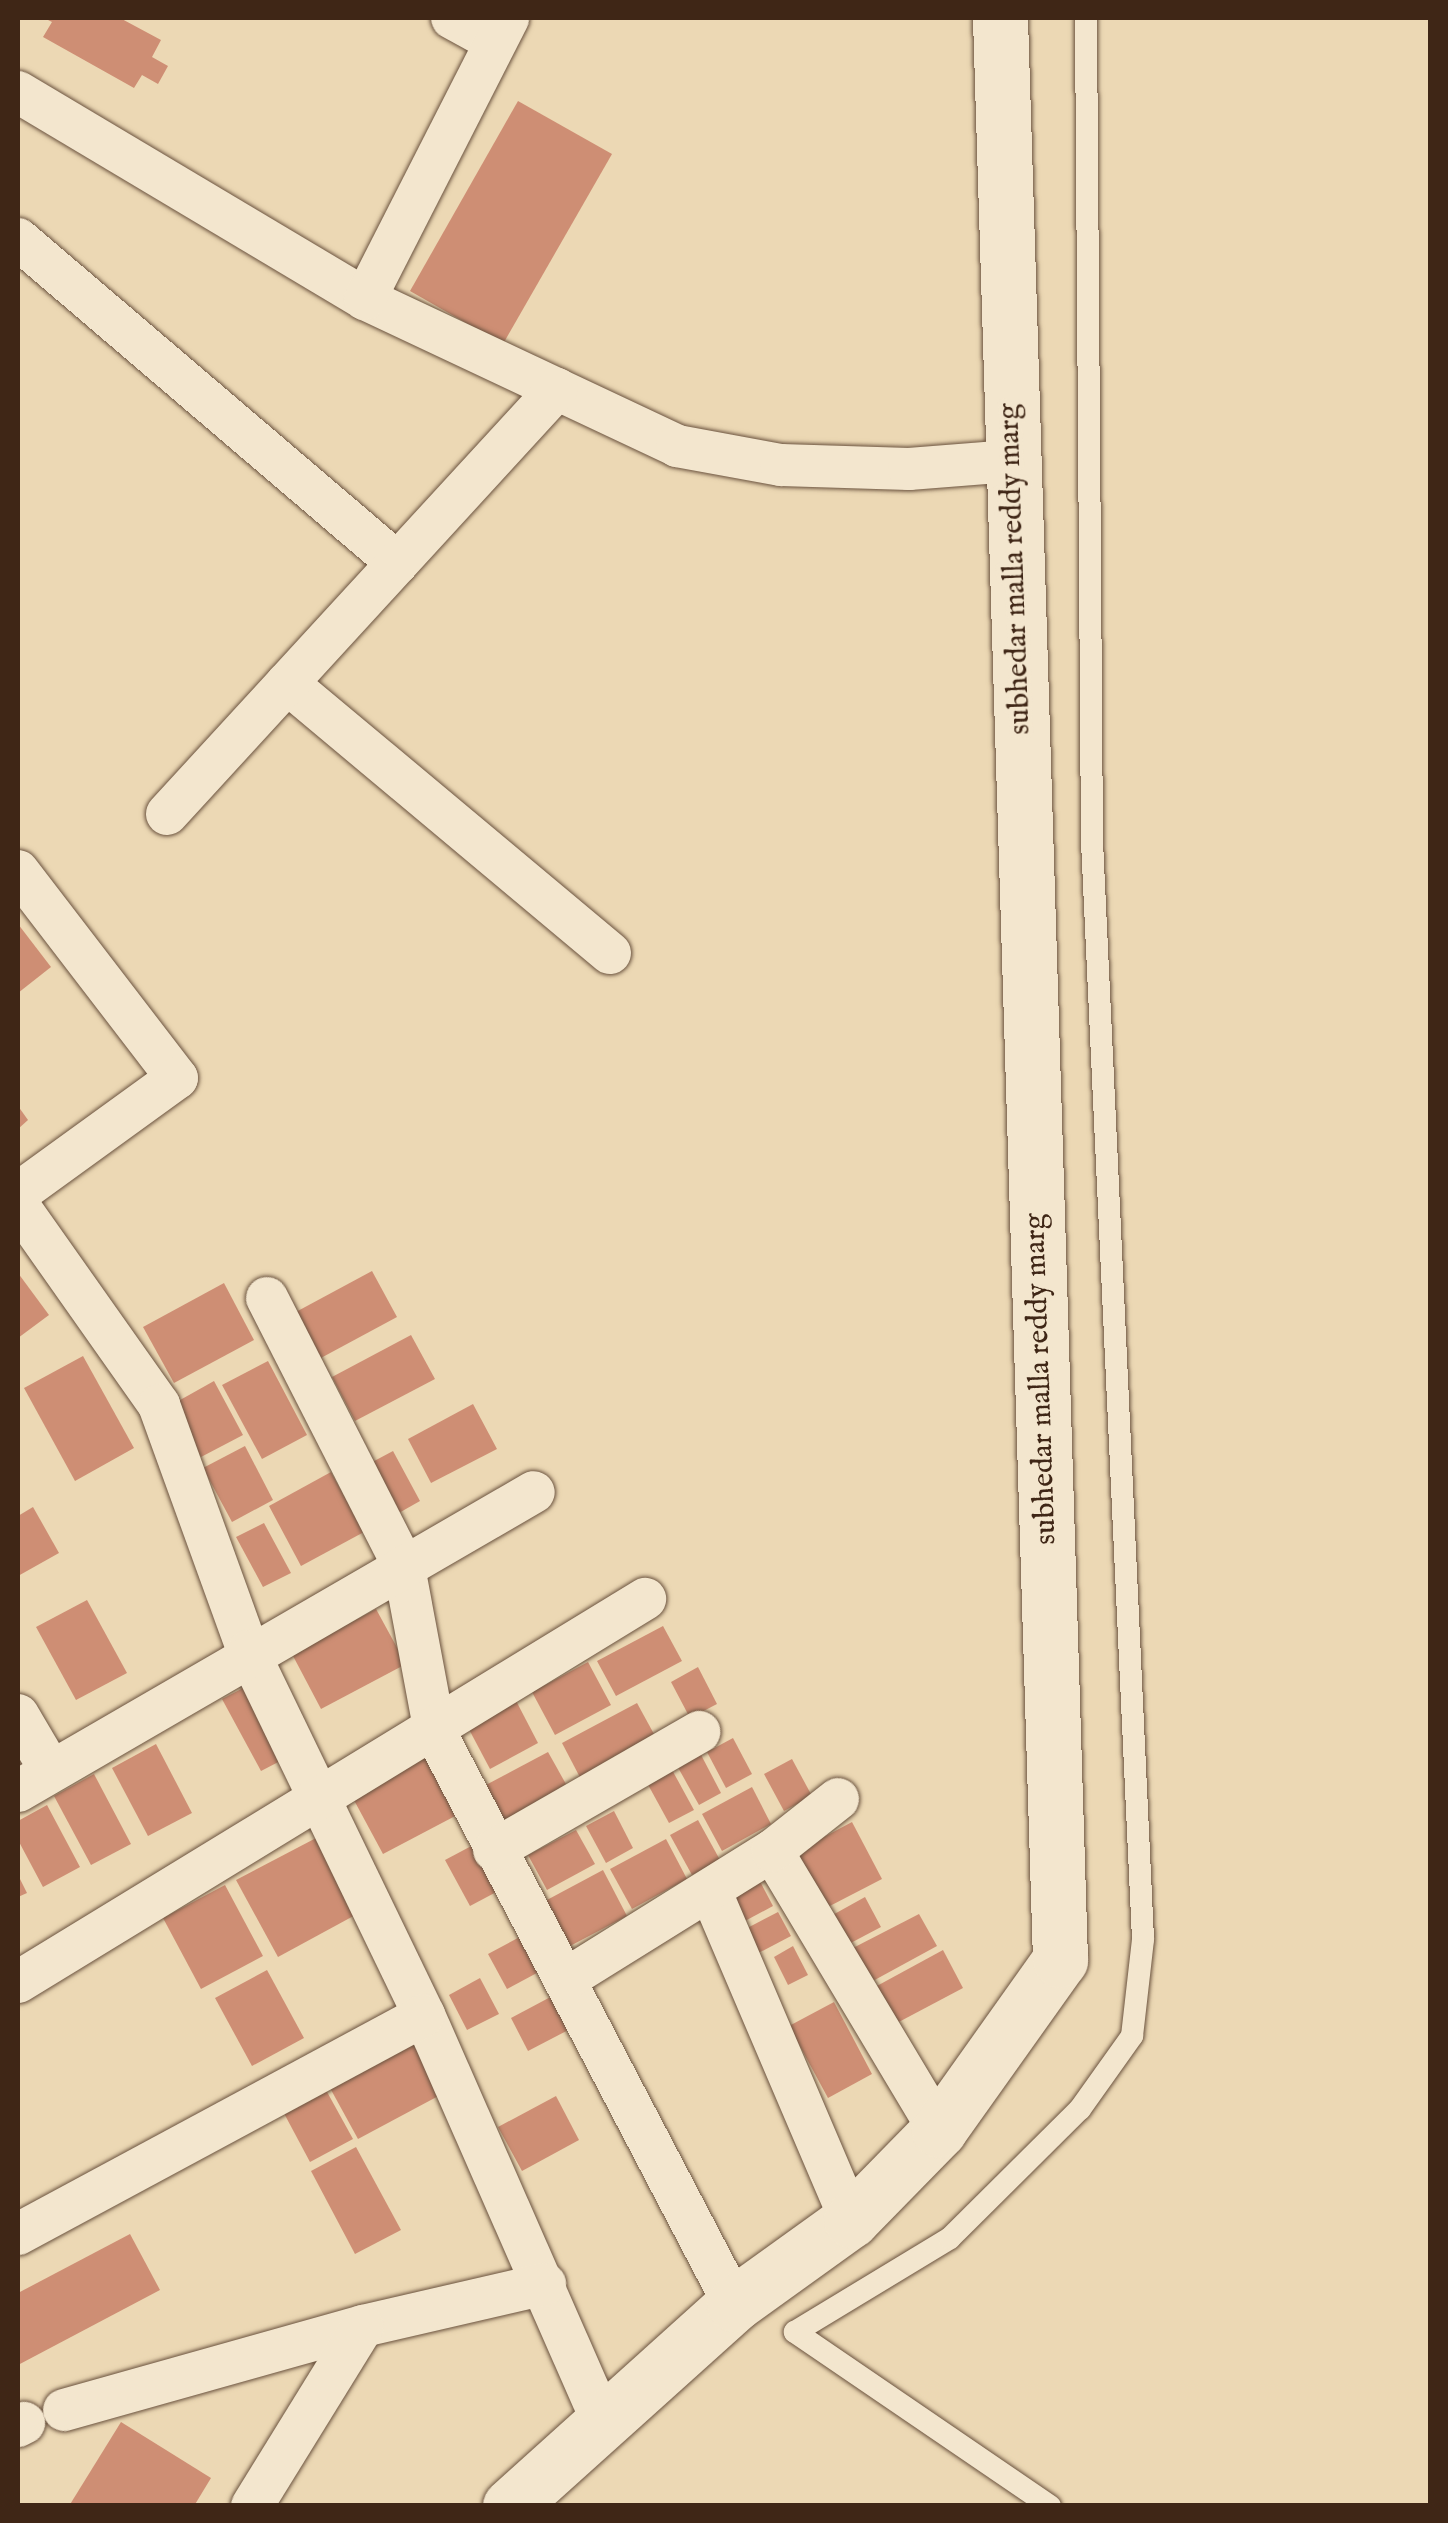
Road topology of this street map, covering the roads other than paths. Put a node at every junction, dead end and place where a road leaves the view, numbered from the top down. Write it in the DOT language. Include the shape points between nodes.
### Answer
graph roads {
  1 [pos="452,18"];
  2 [pos="1000,18"];
  3 [pos="1086,18"];
  4 [pos="501,29"];
  5 [pos="18,92"];
  6 [pos="18,239"];
  7 [pos="365,299"];
  8 [pos="556,389"];
  9 [pos="1011,461"];
  10 [pos="398,563"];
  11 [pos="288,683"];
  12 [pos="167,814"];
  13 [pos="18,871"];
  14 [pos="610,953"];
  15 [pos="18,1193"];
  16 [pos="18,1206"];
  17 [pos="267,1298"];
  18 [pos="534,1492"];
  19 [pos="404,1567"];
  20 [pos="645,1599"];
  21 [pos="248,1652"];
  22 [pos="18,1715"];
  23 [pos="435,1732"];
  24 [pos="699,1732"];
  25 [pos="34,1781"];
  26 [pos="313,1798"];
  27 [pos="838,1799"];
  28 [pos="494,1850"];
  29 [pos="772,1851"];
  30 [pos="710,1890"];
  31 [pos="566,1979"];
  32 [pos="18,1982"];
  33 [pos="424,2015"];
  34 [pos="939,2130"];
  35 [pos="851,2220"];
  36 [pos="18,2234"];
  37 [pos="546,2284"];
  38 [pos="734,2304"];
  39 [pos="363,2326"];
  40 [pos="35,2420"];
  41 [pos="604,2425"];
  42 [pos="252,2506"];
  43 [pos="510,2506"];
  44 [pos="1050,2506"];
  1 -- 4 [label="street"];
  2 -- 9 [label="main road, subhedar malla reddy marg"];
  3 -- 44 [label="lane" via="1092,842 1143,1938 1132,2036 1080,2109 950,2238 795,2332"];
  4 -- 7 [label="street"];
  5 -- 7 [label="street"];
  6 -- 10 [label="street"];
  7 -- 8 [label="street"];
  8 -- 9 [label="street" via="677,446 781,465 909,469"];
  8 -- 10 [label="street"];
  9 -- 34 [label="main road, subhedar malla reddy marg" via="1060,1960"];
  10 -- 11 [label="street"];
  11 -- 12 [label="street"];
  11 -- 14 [label="street"];
  13 -- 15 [label="street" via="177,1078"];
  16 -- 21 [label="street" via="158,1405"];
  17 -- 19 [label="street"];
  18 -- 19 [label="street"];
  19 -- 21 [label="street"];
  19 -- 23 [label="street"];
  20 -- 23 [label="street"];
  21 -- 25 [label="street"];
  21 -- 26 [label="street"];
  22 -- 25 [label="street"];
  23 -- 26 [label="street"];
  23 -- 28 [label="street"];
  24 -- 28 [label="street"];
  26 -- 32 [label="street"];
  26 -- 33 [label="street"];
  27 -- 29 [label="street"];
  28 -- 31 [label="street"];
  29 -- 30 [label="street"];
  29 -- 34 [label="street"];
  30 -- 31 [label="street"];
  30 -- 35 [label="street"];
  31 -- 38 [label="street"];
  33 -- 36 [label="street"];
  33 -- 37 [label="street"];
  34 -- 35 [label="main road, subhedar malla reddy marg"];
  35 -- 38 [label="main road, subhedar malla reddy marg"];
  37 -- 39 [label="street"];
  37 -- 41 [label="street"];
  38 -- 41 [label="main road, subhedar malla reddy marg"];
  39 -- 40 [label="street"];
  39 -- 42 [label="street"];
  41 -- 43 [label="main road, subhedar malla reddy marg"];
}
